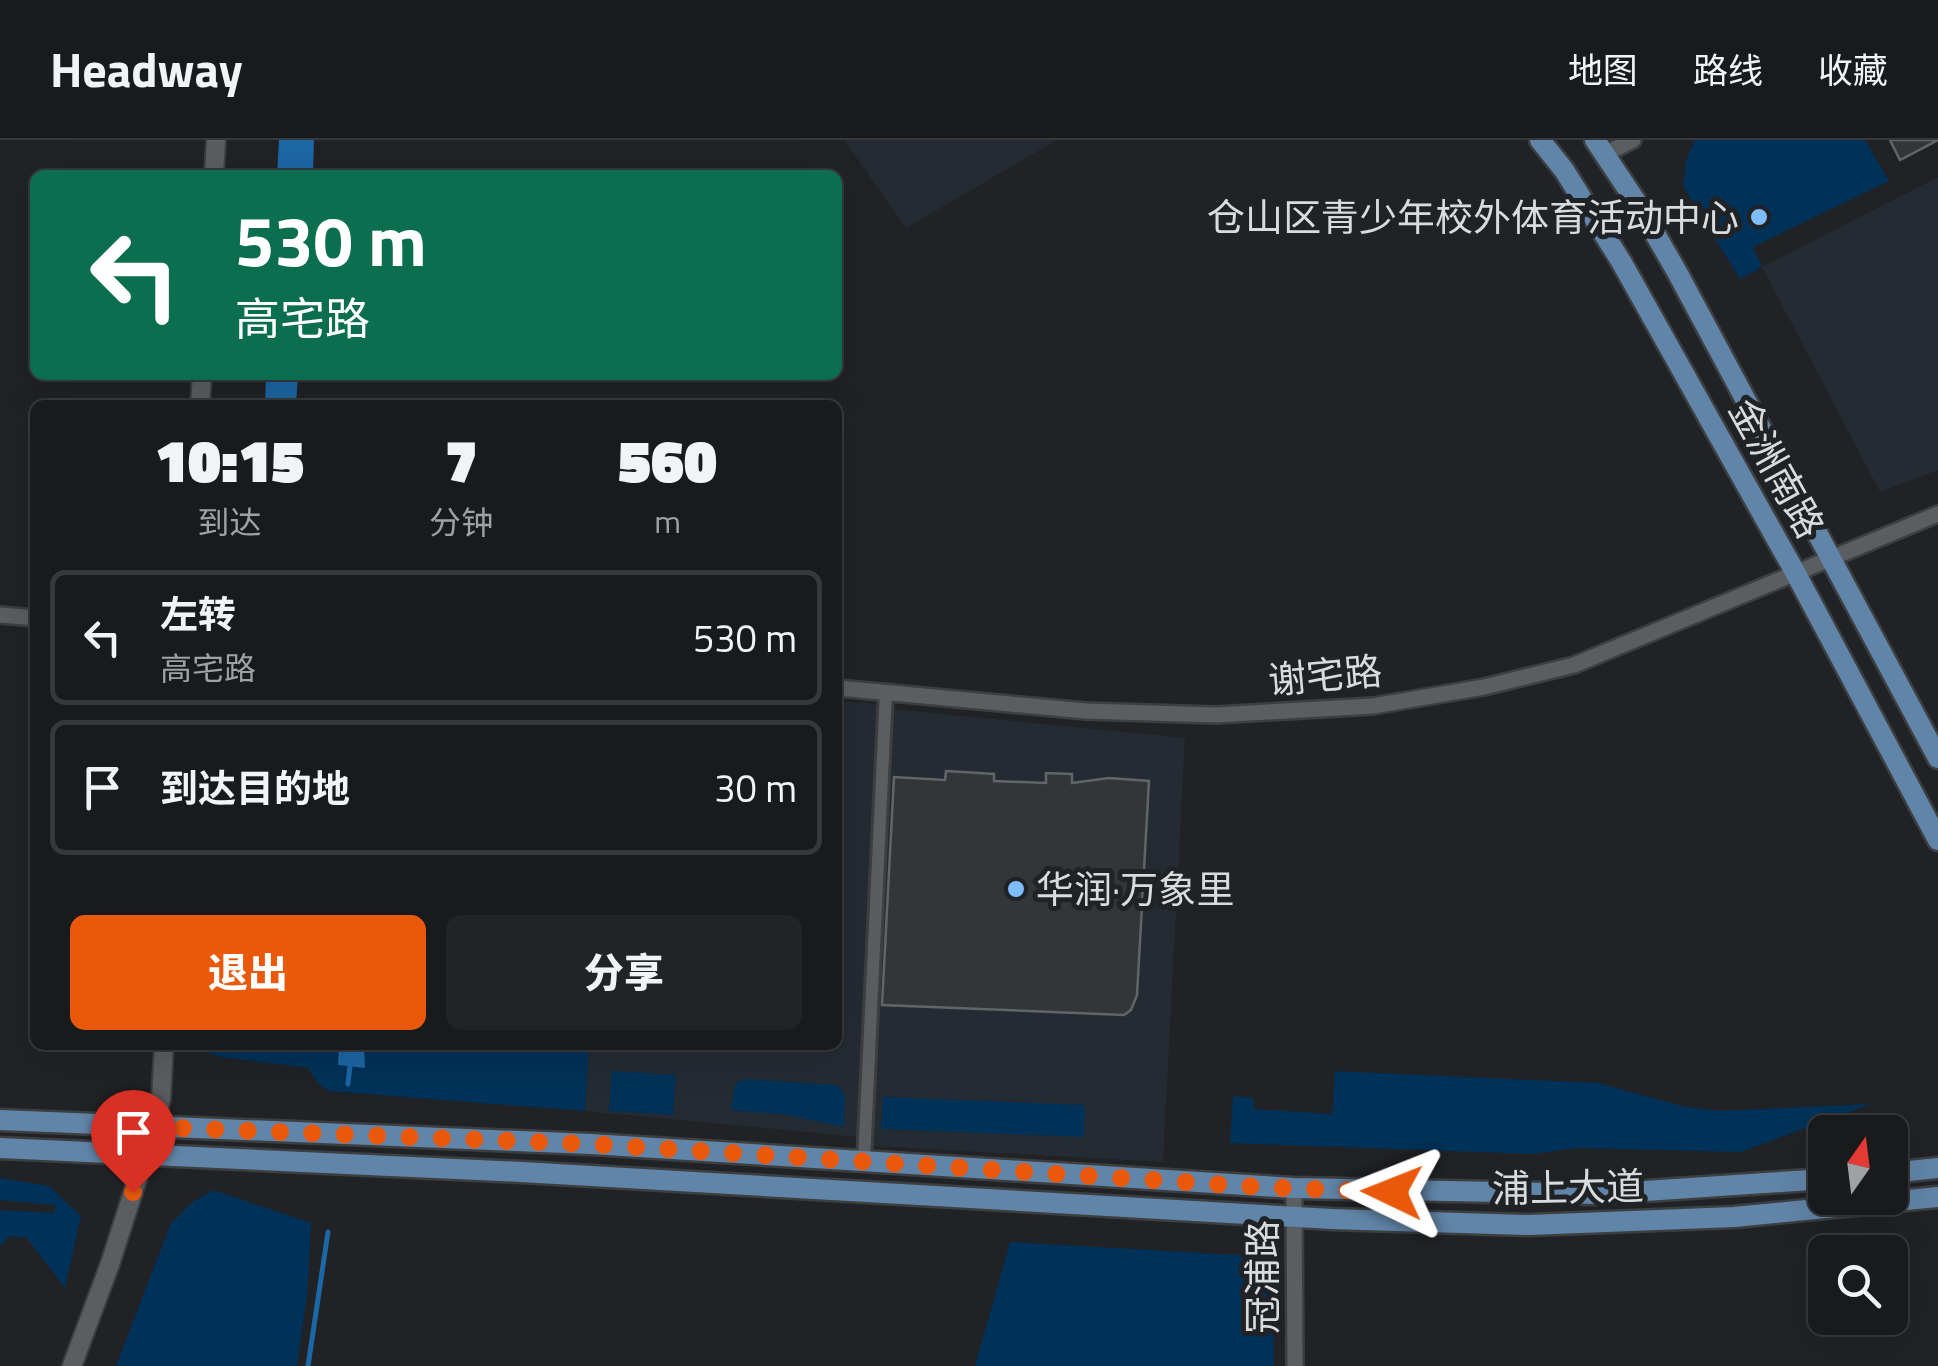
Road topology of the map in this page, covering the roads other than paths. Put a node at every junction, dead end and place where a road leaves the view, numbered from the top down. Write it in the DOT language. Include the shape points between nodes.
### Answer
graph roads {
  1 [pos="216,140"];
  2 [pos="1540,140"];
  3 [pos="1634,140"];
  4 [pos="1600,147"];
  5 [pos="214,170"];
  6 [pos="1938,514"];
  7 [pos="1829,558"];
  8 [pos="1796,572"];
  9 [pos="0,615"];
  10 [pos="30,618"];
  11 [pos="842,688"];
  12 [pos="886,692"];
  13 [pos="1938,758"];
  14 [pos="1938,840"];
  15 [pos="164,1050"];
  16 [pos="0,1120"];
  17 [pos="154,1127"];
  18 [pos="0,1148"];
  19 [pos="145,1156"];
  20 [pos="1938,1157"];
  21 [pos="864,1160"];
  22 [pos="1908,1168"];
  23 [pos="1938,1168"];
  24 [pos="1908,1171"];
  25 [pos="1808,1180"];
  26 [pos="1294,1188"];
  27 [pos="1938,1197"];
  28 [pos="1293,1216"];
  29 [pos="72,1366"];
  30 [pos="1295,1366"];
  1 -- 5 [label="main road"];
  2 -- 8 [label="main road, 金洲南路" via="1622,263"];
  3 -- 4 [label="street"];
  4 -- 7 [label="main road, 金洲南路" via="1664,247"];
  6 -- 7 [label="street, 谢宅路"];
  7 -- 8 [label="street, 谢宅路"];
  7 -- 13 [label="main road, 金洲南路"];
  8 -- 12 [label="street, 谢宅路" via="1574,665 1374,706 1215,715 1086,711"];
  8 -- 14 [label="main road, 金洲南路"];
  9 -- 10 [label="street"];
  11 -- 12 [label="street, 谢宅路"];
  12 -- 21 [label="street"];
  15 -- 17 [label="main road"];
  16 -- 17 [label="main road, 浦上大道"];
  17 -- 19 [label="main road"];
  17 -- 21 [label="main road, 浦上大道"];
  18 -- 19 [label="main road, 浦上大道"];
  19 -- 28 [label="main road, 浦上大道"];
  19 -- 29 [label="main road"];
  20 -- 22 [label="main road"];
  21 -- 26 [label="main road, 浦上大道"];
  23 -- 24 [label="main road"];
  25 -- 26 [label="main road, 浦上大道" via="1600,1194"];
  26 -- 28 [label="street, 冠浦路"];
  27 -- 28 [label="main road, 浦上大道" via="1608,1224"];
  28 -- 30 [label="street, 冠浦路"];
}
